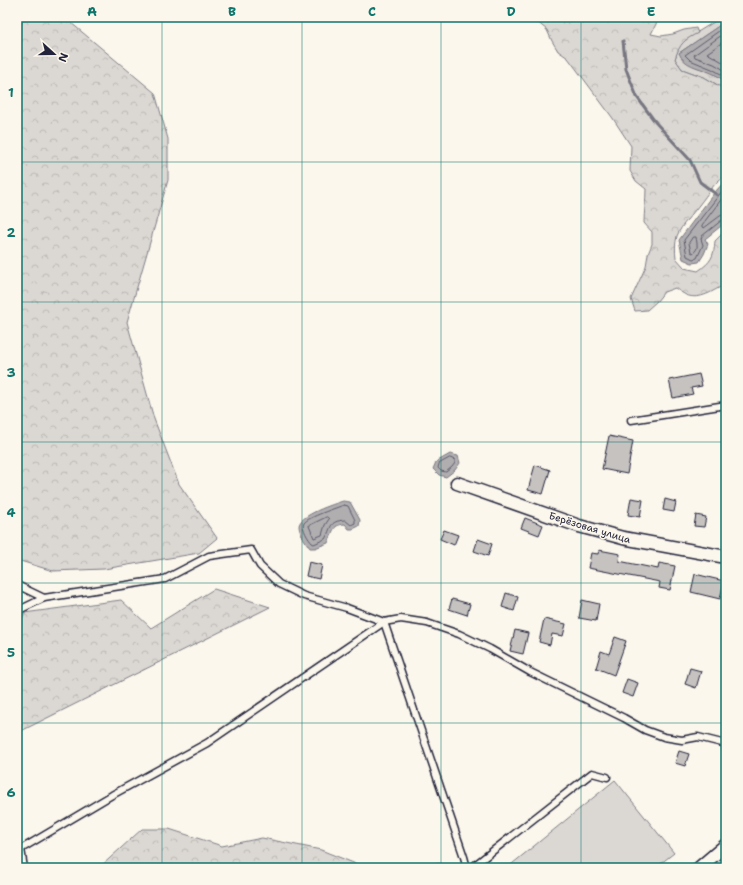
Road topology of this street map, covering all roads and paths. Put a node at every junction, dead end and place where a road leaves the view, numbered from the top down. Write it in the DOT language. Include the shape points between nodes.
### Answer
graph roads {
  1 [pos="726,405"];
  2 [pos="631,420"];
  3 [pos="457,483"];
  4 [pos="726,557"];
  5 [pos="17,585"];
  6 [pos="44,598"];
  7 [pos="17,611"];
  8 [pos="384,622"];
  9 [pos="726,744"];
  10 [pos="607,777"];
  11 [pos="726,845"];
  12 [pos="24,868"];
  13 [pos="430,868"];
  14 [pos="440,868"];
  15 [pos="467,868"];
  16 [pos="471,868"];
  17 [pos="699,868"];
  1 -- 2 [label="lane"];
  3 -- 4 [label="street, Берёзовая улица" via="579,526 623,538"];
  5 -- 6 [label="lane"];
  6 -- 7 [label="lane"];
  6 -- 8 [label="lane" via="165,579 209,556 250,550 260,566 279,584 304,596"];
  8 -- 9 [label="lane" via="401,619 420,622 459,634 664,738 682,740 698,737"];
  8 -- 12 [label="lane" via="207,744 21,848"];
  8 -- 15 [label="lane"];
  10 -- 16 [label="lane" via="592,773"];
  11 -- 17 [label="street"];
  13 -- 14 [label="lane"];
}
